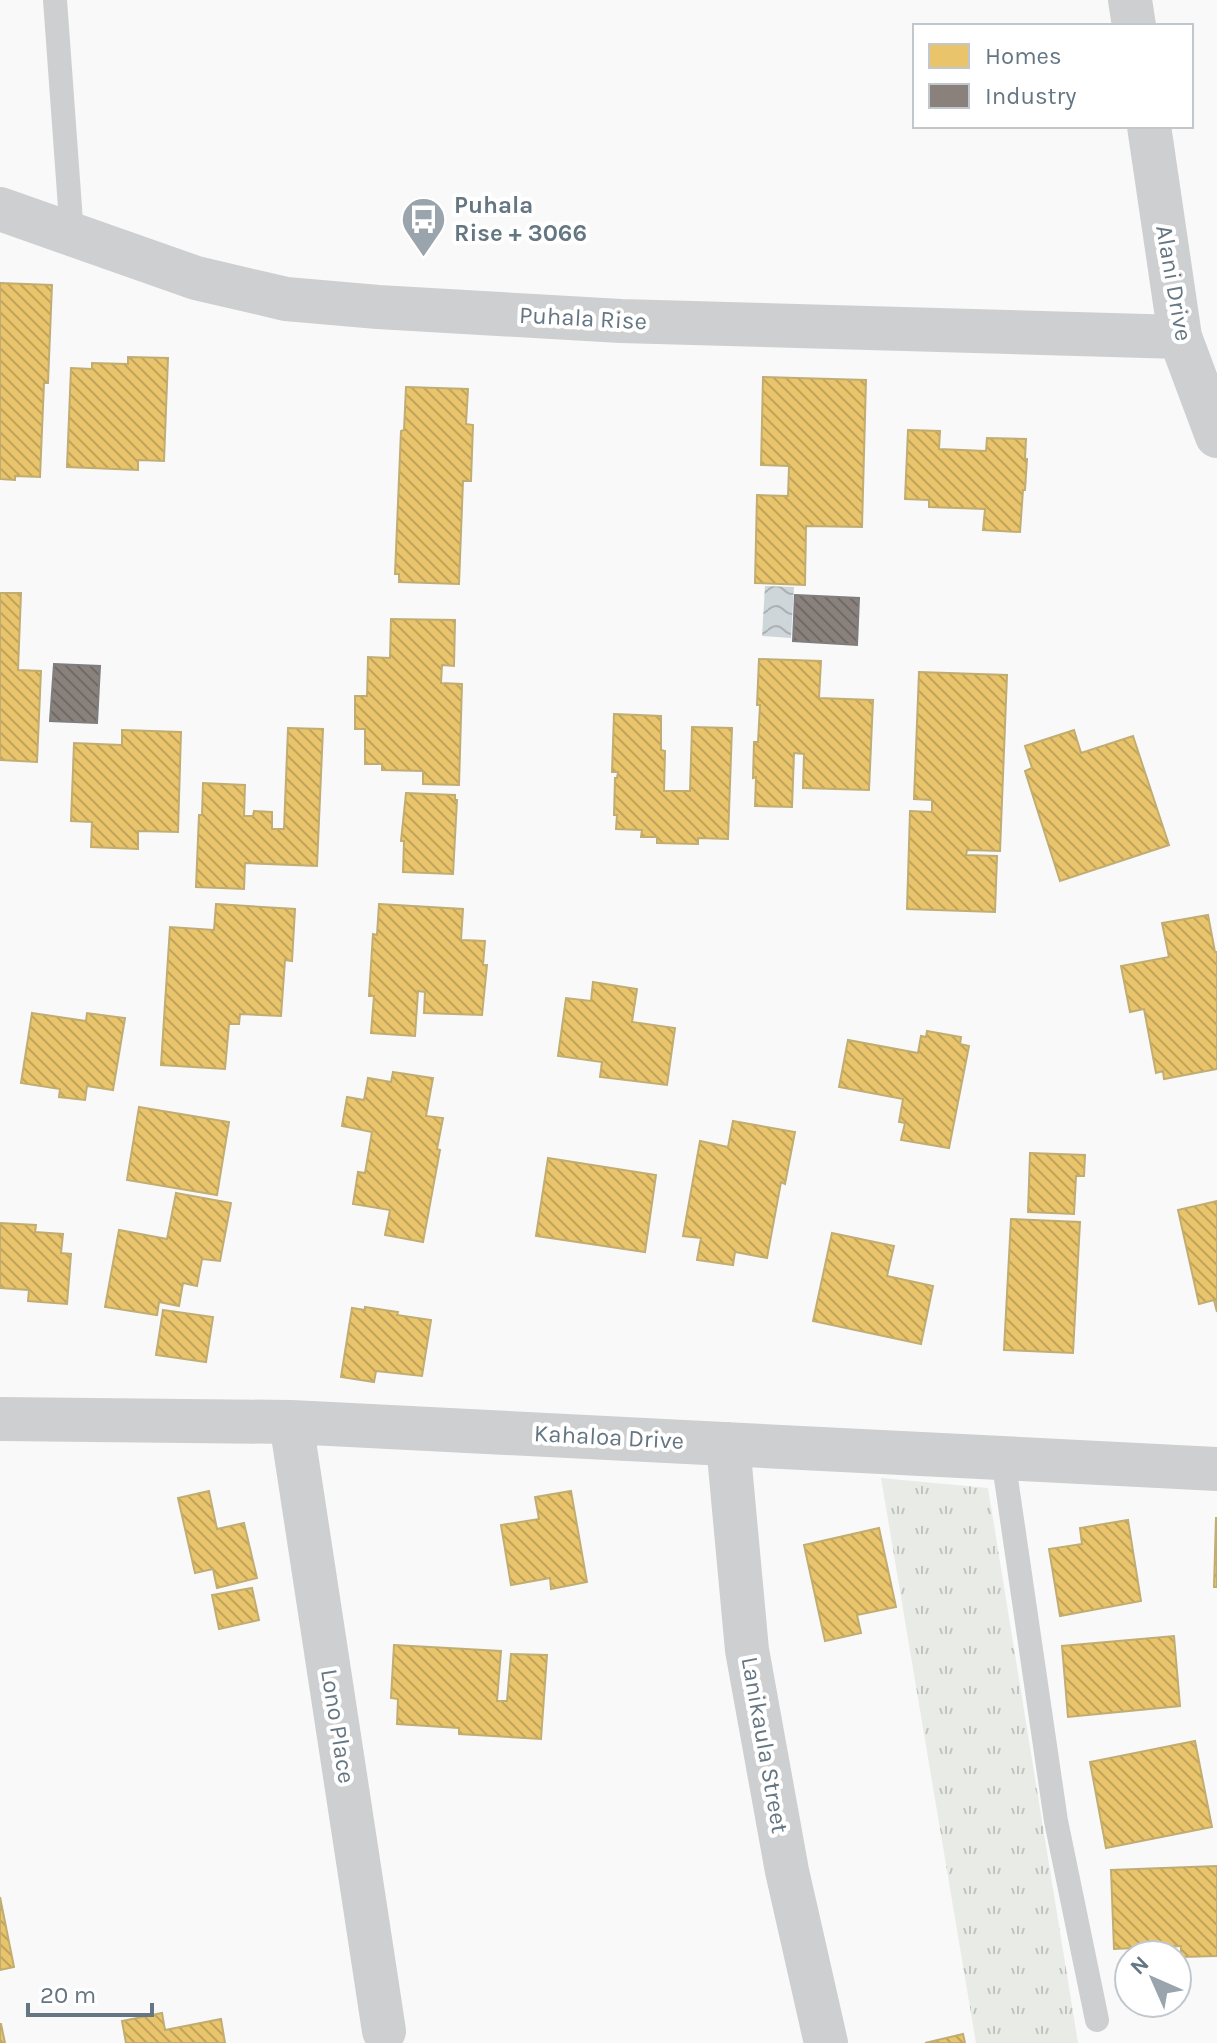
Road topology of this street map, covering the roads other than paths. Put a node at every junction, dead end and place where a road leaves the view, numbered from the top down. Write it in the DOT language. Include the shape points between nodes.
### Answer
graph roads {
  1 [pos="55,0"];
  2 [pos="1130,0"];
  3 [pos="1134,24"];
  4 [pos="1149,128"];
  5 [pos="0,209"];
  6 [pos="72,235"];
  7 [pos="1180,337"];
  8 [pos="1217,436"];
  9 [pos="0,1419"];
  10 [pos="291,1422"];
  11 [pos="728,1444"];
  12 [pos="1003,1458"];
  13 [pos="1217,1469"];
  14 [pos="1097,2020"];
  15 [pos="384,2031"];
  16 [pos="826,2043"];
  1 -- 6 [label="lane"];
  2 -- 3 [label="street"];
  4 -- 7 [label="street, Alani Drive"];
  5 -- 6 [label="street, Puhala Rise"];
  6 -- 7 [label="street, Puhala Rise" via="196,278 286,299 621,321"];
  7 -- 8 [label="street, Alani Drive"];
  9 -- 10 [label="street, Kahaloa Drive"];
  10 -- 11 [label="street, Kahaloa Drive"];
  10 -- 15 [label="street, Lono Place"];
  11 -- 12 [label="street, Kahaloa Drive"];
  11 -- 16 [label="street, Lanikaula Street" via="747,1650 787,1871"];
  12 -- 13 [label="street, Kahaloa Drive"];
  12 -- 14 [label="lane" via="1056,1821"];
}
